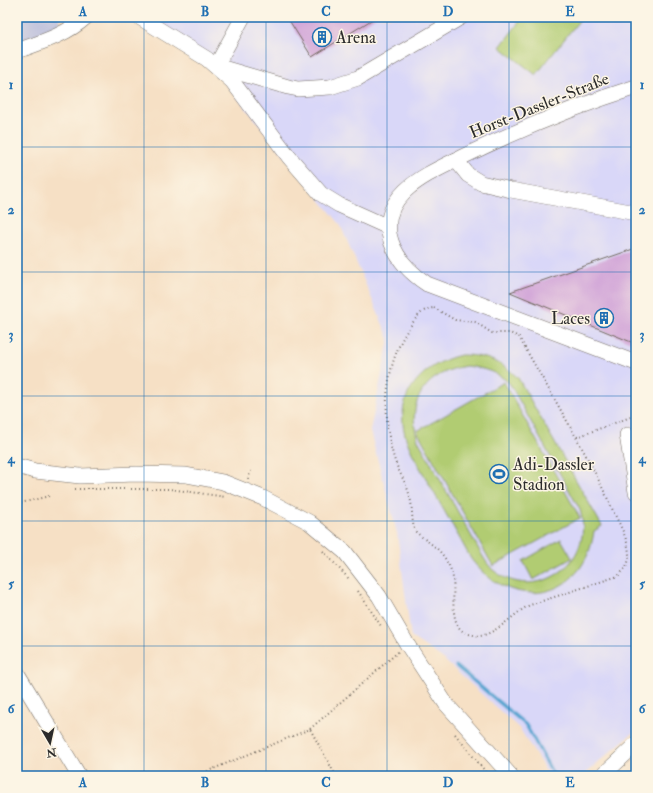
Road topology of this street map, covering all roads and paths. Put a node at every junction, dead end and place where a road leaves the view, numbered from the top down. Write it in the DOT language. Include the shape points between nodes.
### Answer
graph roads {
  1 [pos="86,17"];
  2 [pos="139,17"];
  3 [pos="243,17"];
  4 [pos="461,17"];
  5 [pos="17,51"];
  6 [pos="216,66"];
  7 [pos="636,87"];
  8 [pos="456,160"];
  9 [pos="636,214"];
  10 [pos="388,227"];
  11 [pos="636,363"];
  12 [pos="636,415"];
  13 [pos="627,436"];
  14 [pos="577,437"];
  15 [pos="17,466"];
  16 [pos="68,488"];
  17 [pos="636,492"];
  18 [pos="49,496"];
  19 [pos="227,497"];
  20 [pos="17,504"];
  21 [pos="319,548"];
  22 [pos="350,580"];
  23 [pos="355,586"];
  24 [pos="385,633"];
  25 [pos="400,650"];
  26 [pos="17,673"];
  27 [pos="310,729"];
  28 [pos="454,733"];
  29 [pos="636,744"];
  30 [pos="79,776"];
  31 [pos="196,776"];
  32 [pos="336,776"];
  33 [pos="490,776"];
  34 [pos="510,776"];
  35 [pos="602,776"];
  1 -- 5 [label="street" via="56,37"];
  2 -- 6 [label="street"];
  3 -- 6 [label="street"];
  4 -- 6 [label="street" via="358,78 330,87 288,88"];
  6 -- 10 [label="street" via="232,80 289,157 321,194"];
  7 -- 8 [label="street, Horst-Dassler-Straße" via="530,126"];
  8 -- 9 [label="street, Horst-Dassler-Straße" via="468,174 481,183"];
  8 -- 10 [label="street, Horst-Dassler-Straße" via="432,172 404,192 392,208"];
  10 -- 11 [label="street, Horst-Dassler-Straße" via="394,252 409,271 427,284"];
  12 -- 14 [label="path"];
  13 -- 17 [label="street"];
  14 -- 14 [label="path" via="548,391 519,337 492,333 475,322 455,320 434,308 421,312 403,337 388,383 390,442 410,499 415,531 440,551 453,577 455,618 464,633 484,635 505,624 523,608 618,576 626,568 629,555 621,528"];
  15 -- 25 [label="street" via="34,471 80,476 186,475 223,482 263,498 309,522 345,552 380,596"];
  16 -- 19 [label="path" via="170,489"];
  18 -- 20 [label="path"];
  21 -- 22 [label="path"];
  23 -- 24 [label="path"];
  25 -- 27 [label="path"];
  25 -- 34 [label="street"];
  26 -- 30 [label="street"];
  27 -- 31 [label="path"];
  27 -- 32 [label="path"];
  28 -- 33 [label="path"];
  29 -- 35 [label="street"];
}
